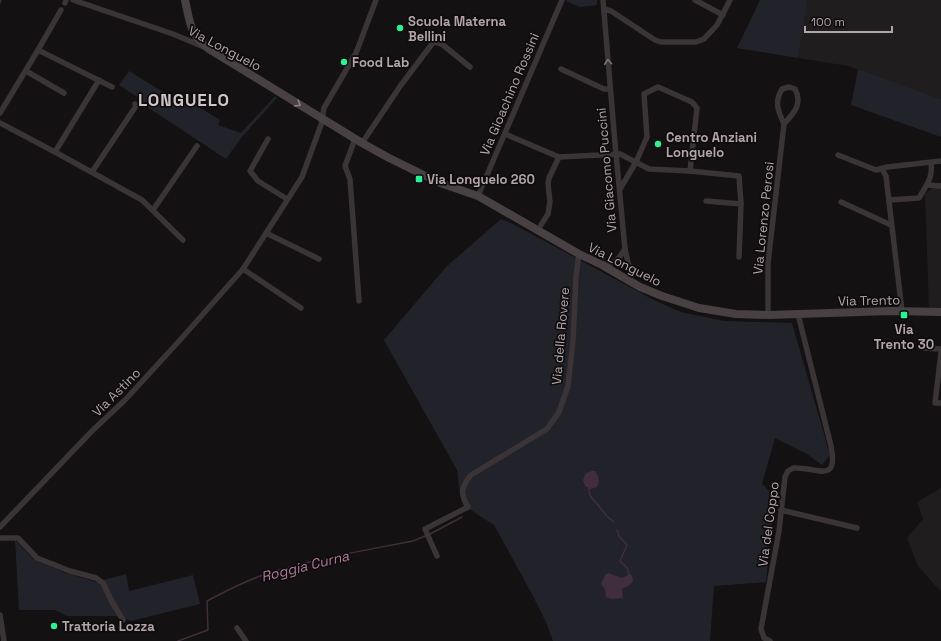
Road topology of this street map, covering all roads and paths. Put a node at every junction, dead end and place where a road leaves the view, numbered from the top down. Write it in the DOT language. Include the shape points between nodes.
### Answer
graph roads {
  1 [pos="73,0"];
  2 [pos="185,0"];
  3 [pos="376,0"];
  4 [pos="562,0"];
  5 [pos="603,0"];
  6 [pos="695,0"];
  7 [pos="730,0"];
  8 [pos="604,9"];
  9 [pos="60,10"];
  10 [pos="723,14"];
  11 [pos="190,23"];
  12 [pos="172,34"];
  13 [pos="38,50"];
  14 [pos="209,50"];
  15 [pos="470,67"];
  16 [pos="561,69"];
  17 [pos="26,71"];
  18 [pos="99,80"];
  19 [pos="112,87"];
  20 [pos="610,89"];
  21 [pos="64,93"];
  22 [pos="135,105"];
  23 [pos="0,113"];
  24 [pos="322,119"];
  25 [pos="0,124"];
  26 [pos="784,124"];
  27 [pos="505,134"];
  28 [pos="268,139"];
  29 [pos="358,141"];
  30 [pos="197,146"];
  31 [pos="55,152"];
  32 [pos="616,155"];
  33 [pos="838,156"];
  34 [pos="559,157"];
  35 [pos="941,161"];
  36 [pos="636,162"];
  37 [pos="931,162"];
  38 [pos="882,169"];
  39 [pos="690,171"];
  40 [pos="92,172"];
  41 [pos="928,185"];
  42 [pos="941,186"];
  43 [pos="620,189"];
  44 [pos="478,196"];
  45 [pos="287,199"];
  46 [pos="706,200"];
  47 [pos="889,200"];
  48 [pos="841,202"];
  49 [pos="741,204"];
  50 [pos="153,210"];
  51 [pos="542,225"];
  52 [pos="892,225"];
  53 [pos="266,233"];
  54 [pos="183,240"];
  55 [pos="562,244"];
  56 [pos="625,249"];
  57 [pos="579,254"];
  58 [pos="739,257"];
  59 [pos="319,259"];
  60 [pos="591,260"];
  61 [pos="610,263"];
  62 [pos="243,269"];
  63 [pos="631,276"];
  64 [pos="640,287"];
  65 [pos="359,301"];
  66 [pos="300,308"];
  67 [pos="902,311"];
  68 [pos="941,312"];
  69 [pos="798,314"];
  70 [pos="768,315"];
  71 [pos="921,348"];
  72 [pos="941,349"];
  73 [pos="941,353"];
  74 [pos="938,403"];
  75 [pos="781,510"];
  76 [pos="0,527"];
  77 [pos="857,528"];
  78 [pos="0,538"];
  79 [pos="437,556"];
  80 [pos="0,615"];
  81 [pos="123,620"];
  82 [pos="237,628"];
  83 [pos="767,639"];
  84 [pos="4,641"];
  85 [pos="246,641"];
  1 -- 12 [label="street, Via Longuelo"];
  2 -- 11 [label="street"];
  3 -- 24 [label="street, Via Astino" via="356,53 324,108"];
  4 -- 27 [label="street, Via Gioachino Rossini"];
  5 -- 8 [label="street, Via Giacomo Puccini"];
  6 -- 10 [label="street"];
  7 -- 10 [label="street"];
  8 -- 10 [label="street" via="661,42 696,42 704,39"];
  20 -- 8 [label="street, Via Giacomo Puccini, one-way"];
  9 -- 13 [label="street"];
  11 -- 12 [label="street" via="189,35 185,37"];
  11 -- 14 [label="street" via="196,39"];
  12 -- 14 [label="street, Via Longuelo"];
  13 -- 17 [label="street"];
  13 -- 18 [label="street"];
  14 -- 24 [label="street, Via Longuelo, one-way"];
  15 -- 29 [label="street" via="435,42"];
  16 -- 20 [label="street, Via Giacomo Puccini" via="604,89"];
  17 -- 21 [label="street"];
  17 -- 23 [label="street"];
  18 -- 19 [label="street"];
  18 -- 31 [label="street"];
  20 -- 32 [label="street, Via Giacomo Puccini"];
  22 -- 40 [label="street"];
  24 -- 29 [label="street, Via Longuelo"];
  24 -- 45 [label="street, Via Astino" via="302,177"];
  25 -- 31 [label="street"];
  26 -- 26 [label="street, Via Lorenzo Perosi" via="796,111 798,96 795,89 782,89 779,94 777,108"];
  26 -- 70 [label="street, Via Lorenzo Perosi" via="768,263"];
  27 -- 34 [label="street"];
  27 -- 44 [label="street, Via Gioachino Rossini"];
  28 -- 45 [label="street" via="250,170 258,182"];
  29 -- 44 [label="street, Via Longuelo" via="434,180"];
  29 -- 65 [label="street" via="345,166 350,179"];
  30 -- 50 [label="street"];
  31 -- 40 [label="street"];
  32 -- 34 [label="street"];
  32 -- 36 [label="street" via="620,154"];
  32 -- 43 [label="street, Via Giacomo Puccini"];
  33 -- 38 [label="street" via="876,170"];
  34 -- 51 [label="street" via="549,178 550,202 548,214"];
  35 -- 37 [label="street"];
  36 -- 39 [label="street" via="649,169"];
  36 -- 39 [label="street" via="647,137 644,94 658,88 692,102 697,108"];
  36 -- 43 [label="street"];
  37 -- 38 [label="street"];
  37 -- 41 [label="street"];
  38 -- 47 [label="street" via="886,176"];
  39 -- 49 [label="street" via="739,176"];
  40 -- 50 [label="street" via="142,200"];
  41 -- 42 [label="street"];
  41 -- 47 [label="street" via="919,198"];
  43 -- 56 [label="street, Via Giacomo Puccini"];
  44 -- 55 [label="street, Via Longuelo"];
  45 -- 53 [label="street, Via Astino"];
  46 -- 49 [label="street"];
  47 -- 52 [label="street"];
  48 -- 52 [label="street"];
  49 -- 58 [label="street"];
  50 -- 54 [label="street"];
  52 -- 67 [label="street"];
  53 -- 59 [label="street"];
  53 -- 62 [label="street, Via Astino"];
  55 -- 57 [label="street, Via Longuelo"];
  55 -- 61 [label="street, Via Longuelo"];
  56 -- 61 [label="street, Via Giacomo Puccini" via="620,259"];
  56 -- 63 [label="street, Via Giacomo Puccini"];
  57 -- 60 [label="street, Via Longuelo"];
  57 -- 79 [label="street, Via della Rovere" via="568,386 559,412 547,430 471,475 464,484 462,493 468,507 425,529"];
  60 -- 61 [label="street"];
  60 -- 64 [label="street, Via Longuelo"];
  61 -- 63 [label="street, Via Longuelo"];
  62 -- 66 [label="street"];
  62 -- 76 [label="street, Via Astino" via="126,399"];
  63 -- 64 [label="street, Via Giacomo Puccini"];
  64 -- 70 [label="street, Via Longuelo" via="699,308 736,314"];
  67 -- 68 [label="street, Via Trento"];
  67 -- 69 [label="street, Via Trento"];
  69 -- 70 [label="street, Via Longuelo"];
  69 -- 75 [label="street, Via del Coppo" via="833,461 830,468 823,472 797,468 788,472 783,488"];
  71 -- 72 [label="street"];
  73 -- 74 [label="street"];
  75 -- 77 [label="street"];
  75 -- 83 [label="street, Via del Coppo" via="761,631"];
  78 -- 81 [label="street" via="18,538 37,558 96,578 103,583"];
  80 -- 84 [label="street"];
  82 -- 85 [label="street"];
}
